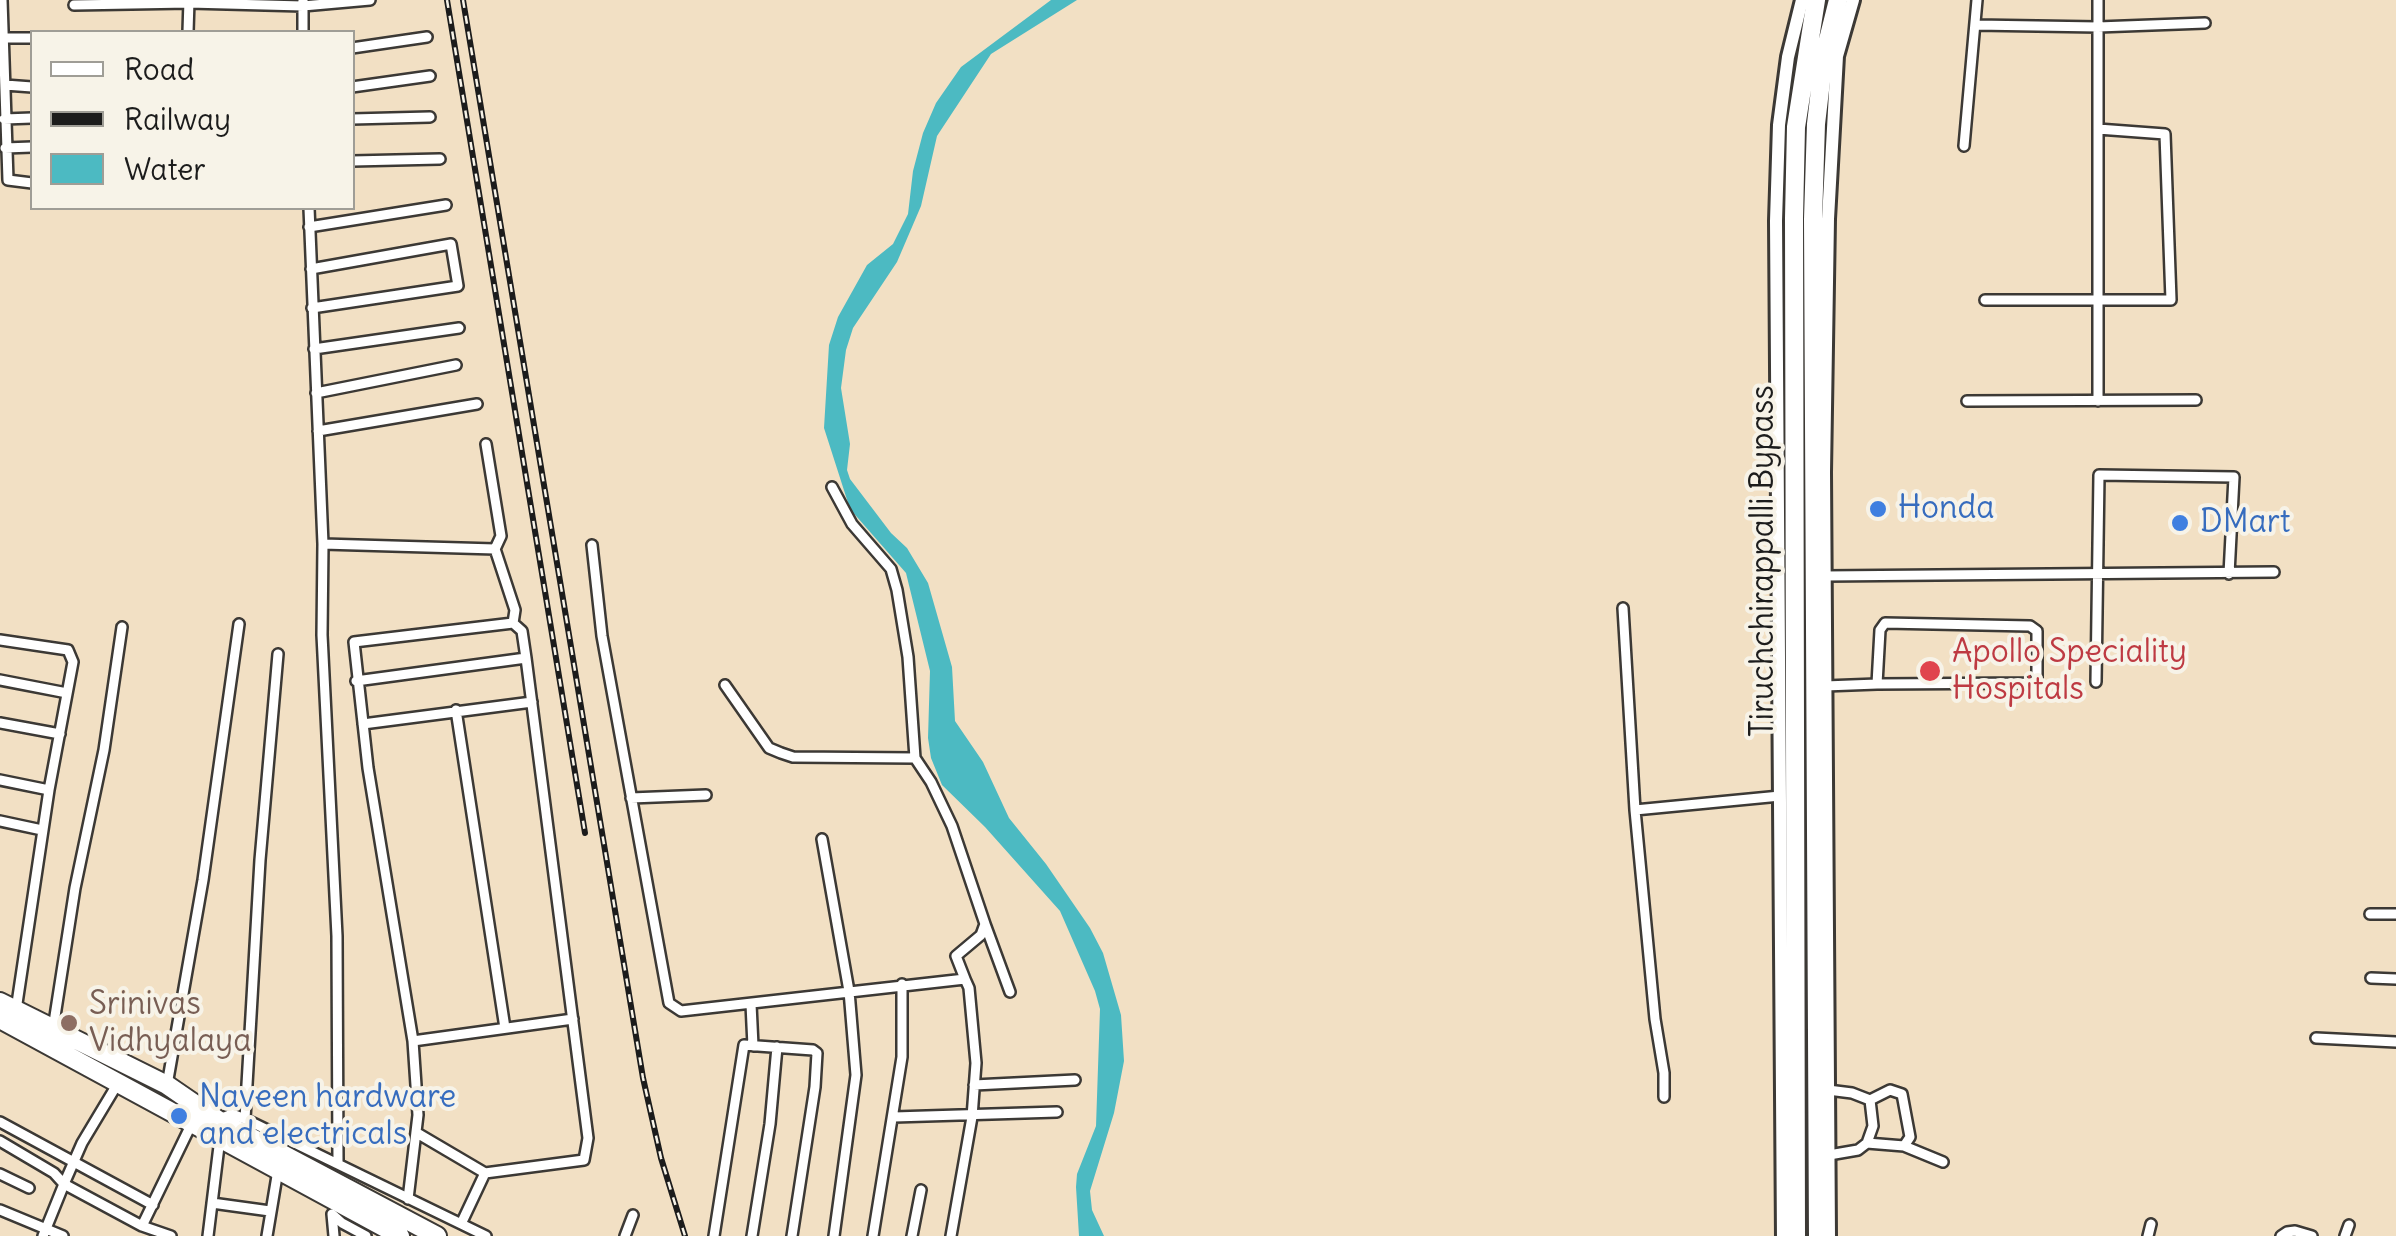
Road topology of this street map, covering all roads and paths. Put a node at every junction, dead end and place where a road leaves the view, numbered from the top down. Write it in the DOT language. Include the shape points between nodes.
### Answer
graph roads {
  1 [pos="2,0"];
  2 [pos="370,0"];
  3 [pos="1802,0"];
  4 [pos="1816,0"];
  5 [pos="1838,0"];
  6 [pos="1852,0"];
  7 [pos="1977,0"];
  8 [pos="2098,0"];
  9 [pos="189,1"];
  10 [pos="303,3"];
  11 [pos="74,5"];
  12 [pos="2205,23"];
  13 [pos="1976,25"];
  14 [pos="2098,27"];
  15 [pos="188,30"];
  16 [pos="304,30"];
  17 [pos="427,36"];
  18 [pos="4,38"];
  19 [pos="30,38"];
  20 [pos="355,48"];
  21 [pos="2,66"];
  22 [pos="430,76"];
  23 [pos="5,85"];
  24 [pos="355,86"];
  25 [pos="30,87"];
  26 [pos="430,116"];
  27 [pos="30,118"];
  28 [pos="4,119"];
  29 [pos="355,119"];
  30 [pos="2098,129"];
  31 [pos="1964,146"];
  32 [pos="30,147"];
  33 [pos="6,148"];
  34 [pos="440,159"];
  35 [pos="355,161"];
  36 [pos="30,183"];
  37 [pos="446,205"];
  38 [pos="309,210"];
  39 [pos="309,226"];
  40 [pos="311,270"];
  41 [pos="2099,298"];
  42 [pos="1984,300"];
  43 [pos="312,308"];
  44 [pos="459,328"];
  45 [pos="314,349"];
  46 [pos="456,365"];
  47 [pos="316,393"];
  48 [pos="2196,400"];
  49 [pos="1966,401"];
  50 [pos="2098,401"];
  51 [pos="478,404"];
  52 [pos="318,431"];
  53 [pos="486,444"];
  54 [pos="832,487"];
  55 [pos="323,544"];
  56 [pos="592,545"];
  57 [pos="494,549"];
  58 [pos="2274,572"];
  59 [pos="2096,574"];
  60 [pos="2230,574"];
  61 [pos="1824,576"];
  62 [pos="1623,608"];
  63 [pos="512,623"];
  64 [pos="240,624"];
  65 [pos="122,627"];
  66 [pos="0,640"];
  67 [pos="278,654"];
  68 [pos="526,658"];
  69 [pos="0,680"];
  70 [pos="356,681"];
  71 [pos="2096,682"];
  72 [pos="1877,684"];
  73 [pos="725,685"];
  74 [pos="1825,686"];
  75 [pos="66,693"];
  76 [pos="532,702"];
  77 [pos="456,710"];
  78 [pos="0,723"];
  79 [pos="363,724"];
  80 [pos="60,734"];
  81 [pos="915,758"];
  82 [pos="0,780"];
  83 [pos="49,790"];
  84 [pos="706,796"];
  85 [pos="1780,796"];
  86 [pos="632,798"];
  87 [pos="1635,810"];
  88 [pos="0,822"];
  89 [pos="42,830"];
  90 [pos="822,838"];
  91 [pos="2370,914"];
  92 [pos="2396,914"];
  93 [pos="985,924"];
  94 [pos="2372,978"];
  95 [pos="965,979"];
  96 [pos="2396,979"];
  97 [pos="902,984"];
  98 [pos="1821,984"];
  99 [pos="849,991"];
  100 [pos="1010,992"];
  101 [pos="752,1004"];
  102 [pos="5,1010"];
  103 [pos="573,1019"];
  104 [pos="505,1028"];
  105 [pos="53,1029"];
  106 [pos="2316,1038"];
  107 [pos="412,1041"];
  108 [pos="2396,1042"];
  109 [pos="753,1046"];
  110 [pos="777,1048"];
  111 [pos="1075,1080"];
  112 [pos="118,1083"];
  113 [pos="167,1085"];
  114 [pos="974,1085"];
  115 [pos="1828,1090"];
  116 [pos="1664,1096"];
  117 [pos="1870,1100"];
  118 [pos="1057,1112"];
  119 [pos="972,1116"];
  120 [pos="894,1117"];
  121 [pos="0,1122"];
  122 [pos="192,1123"];
  123 [pos="245,1127"];
  124 [pos="219,1129"];
  125 [pos="417,1134"];
  126 [pos="0,1141"];
  127 [pos="1867,1144"];
  128 [pos="1904,1146"];
  129 [pos="1829,1155"];
  130 [pos="75,1161"];
  131 [pos="338,1162"];
  132 [pos="1943,1162"];
  133 [pos="278,1170"];
  134 [pos="484,1173"];
  135 [pos="0,1174"];
  136 [pos="64,1184"];
  137 [pos="29,1188"];
  138 [pos="921,1190"];
  139 [pos="408,1198"];
  140 [pos="212,1203"];
  141 [pos="153,1204"];
  142 [pos="333,1208"];
  143 [pos="0,1210"];
  144 [pos="270,1210"];
  145 [pos="632,1215"];
  146 [pos="461,1224"];
  147 [pos="2151,1224"];
  148 [pos="142,1226"];
  149 [pos="44,1232"];
  150 [pos="63,1236"];
  151 [pos="172,1236"];
  152 [pos="208,1236"];
  153 [pos="267,1236"];
  154 [pos="334,1236"];
  155 [pos="366,1236"];
  156 [pos="400,1236"];
  157 [pos="437,1236"];
  158 [pos="486,1236"];
  159 [pos="625,1236"];
  160 [pos="714,1236"];
  161 [pos="752,1236"];
  162 [pos="792,1236"];
  163 [pos="834,1236"];
  164 [pos="873,1236"];
  165 [pos="912,1236"];
  166 [pos="951,1236"];
  167 [pos="1783,1236"];
  168 [pos="1796,1236"];
  169 [pos="1818,1236"];
  170 [pos="1829,1236"];
  171 [pos="2148,1236"];
  172 [pos="2281,1236"];
  173 [pos="2312,1236"];
  1 -- 18 [label="street"];
  2 -- 10 [label="street"];
  3 -- 85 [label="street" via="1786,74 1777,182"];
  4 -- 168 [label="highway, Tiruchchirappalli Bypass" via="1796,127 1794,218"];
  5 -- 98 [label="highway, Tiruchchirappalli Bypass" via="1816,124 1813,219"];
  6 -- 61 [label="street" via="1837,56 1831,124"];
  7 -- 13 [label="street"];
  8 -- 14 [label="street"];
  9 -- 10 [label="street"];
  9 -- 11 [label="street"];
  9 -- 15 [label="street"];
  10 -- 16 [label="street"];
  12 -- 14 [label="street"];
  13 -- 14 [label="street"];
  13 -- 31 [label="street"];
  14 -- 30 [label="street"];
  17 -- 20 [label="street"];
  18 -- 19 [label="street"];
  18 -- 21 [label="street"];
  21 -- 23 [label="street"];
  22 -- 24 [label="street"];
  23 -- 25 [label="street"];
  23 -- 28 [label="street"];
  26 -- 29 [label="street"];
  27 -- 28 [label="street"];
  28 -- 33 [label="street"];
  30 -- 41 [label="street"];
  30 -- 41 [label="street" via="2165,134 2171,300"];
  32 -- 33 [label="street"];
  33 -- 36 [label="street" via="8,180"];
  34 -- 35 [label="street"];
  37 -- 39 [label="street"];
  38 -- 39 [label="street"];
  39 -- 40 [label="street"];
  40 -- 43 [label="street"];
  40 -- 43 [label="street" via="451,244 458,286"];
  41 -- 42 [label="street"];
  41 -- 50 [label="street"];
  43 -- 45 [label="street"];
  44 -- 45 [label="street"];
  45 -- 47 [label="street"];
  46 -- 47 [label="street"];
  47 -- 52 [label="street"];
  48 -- 50 [label="street"];
  49 -- 50 [label="street"];
  51 -- 52 [label="street"];
  52 -- 55 [label="street"];
  53 -- 57 [label="street" via="500,536"];
  54 -- 81 [label="street" via="852,524 891,569 908,657"];
  55 -- 57 [label="street"];
  55 -- 131 [label="street"];
  56 -- 86 [label="street"];
  57 -- 63 [label="street" via="514,610"];
  58 -- 60 [label="street"];
  59 -- 60 [label="street"];
  59 -- 60 [label="street" via="2099,475 2234,476"];
  59 -- 61 [label="street"];
  59 -- 71 [label="street"];
  61 -- 74 [label="street"];
  62 -- 87 [label="street"];
  63 -- 68 [label="street" via="522,631"];
  63 -- 70 [label="street" via="354,642"];
  64 -- 113 [label="street"];
  65 -- 105 [label="street"];
  66 -- 75 [label="street" via="68,650 73,662"];
  67 -- 123 [label="street"];
  68 -- 70 [label="street"];
  68 -- 76 [label="street"];
  69 -- 75 [label="street"];
  70 -- 79 [label="street"];
  72 -- 72 [label="street" via="1885,622 2038,631 2034,684"];
  72 -- 74 [label="street"];
  73 -- 81 [label="street" via="769,748 780,753"];
  74 -- 98 [label="street"];
  75 -- 80 [label="street"];
  76 -- 77 [label="street"];
  76 -- 103 [label="street"];
  77 -- 79 [label="street"];
  77 -- 104 [label="street"];
  78 -- 80 [label="street"];
  79 -- 107 [label="street"];
  80 -- 83 [label="street"];
  81 -- 93 [label="street" via="952,826"];
  82 -- 83 [label="street"];
  83 -- 89 [label="street"];
  84 -- 86 [label="street"];
  85 -- 87 [label="street"];
  85 -- 167 [label="street"];
  86 -- 101 [label="street" via="670,1004 681,1012"];
  87 -- 116 [label="street"];
  88 -- 89 [label="street"];
  89 -- 102 [label="street"];
  90 -- 99 [label="street"];
  91 -- 92 [label="street"];
  93 -- 95 [label="street" via="956,956"];
  93 -- 100 [label="street"];
  94 -- 96 [label="street"];
  95 -- 97 [label="street"];
  95 -- 114 [label="street"];
  97 -- 99 [label="street"];
  97 -- 120 [label="street"];
  98 -- 115 [label="street"];
  98 -- 169 [label="highway, Tiruchchirappalli Bypass"];
  99 -- 101 [label="street"];
  99 -- 163 [label="street" via="856,1074"];
  101 -- 109 [label="street"];
  102 -- 105 [label="highway"];
  102 -- 112 [label="highway"];
  103 -- 104 [label="street"];
  103 -- 134 [label="street" via="588,1138 584,1160"];
  104 -- 107 [label="street"];
  105 -- 113 [label="highway"];
  106 -- 108 [label="street"];
  107 -- 125 [label="street"];
  109 -- 110 [label="street"];
  109 -- 160 [label="street" via="742,1047"];
  110 -- 161 [label="street"];
  110 -- 162 [label="street" via="817,1053"];
  111 -- 114 [label="street"];
  112 -- 122 [label="highway"];
  112 -- 130 [label="street"];
  113 -- 124 [label="highway"];
  114 -- 119 [label="street"];
  115 -- 117 [label="street"];
  115 -- 129 [label="street"];
  117 -- 127 [label="street"];
  117 -- 128 [label="street" via="1890,1090 1902,1094 1910,1137"];
  118 -- 119 [label="street"];
  119 -- 120 [label="street"];
  119 -- 166 [label="street"];
  120 -- 164 [label="street"];
  121 -- 130 [label="street"];
  122 -- 124 [label="highway"];
  122 -- 141 [label="street"];
  123 -- 124 [label="highway"];
  123 -- 131 [label="street"];
  123 -- 157 [label="highway"];
  124 -- 133 [label="highway"];
  124 -- 140 [label="street"];
  125 -- 134 [label="street"];
  125 -- 139 [label="street"];
  126 -- 136 [label="street"];
  127 -- 128 [label="street"];
  127 -- 129 [label="street"];
  128 -- 132 [label="street"];
  129 -- 170 [label="street"];
  130 -- 136 [label="street"];
  130 -- 141 [label="street"];
  131 -- 139 [label="street"];
  133 -- 142 [label="highway"];
  133 -- 144 [label="street"];
  134 -- 146 [label="street"];
  135 -- 137 [label="street"];
  136 -- 148 [label="street"];
  136 -- 149 [label="street"];
  138 -- 165 [label="street"];
  139 -- 146 [label="street"];
  140 -- 144 [label="street"];
  140 -- 152 [label="street"];
  141 -- 148 [label="street"];
  142 -- 154 [label="street"];
  142 -- 155 [label="street" via="342,1224"];
  142 -- 156 [label="highway"];
  143 -- 149 [label="street"];
  144 -- 153 [label="street"];
  145 -- 159 [label="street"];
  146 -- 158 [label="street"];
  147 -- 171 [label="street"];
  148 -- 151 [label="street"];
  149 -- 150 [label="street"];
  172 -- 173 [label="street"];
}
